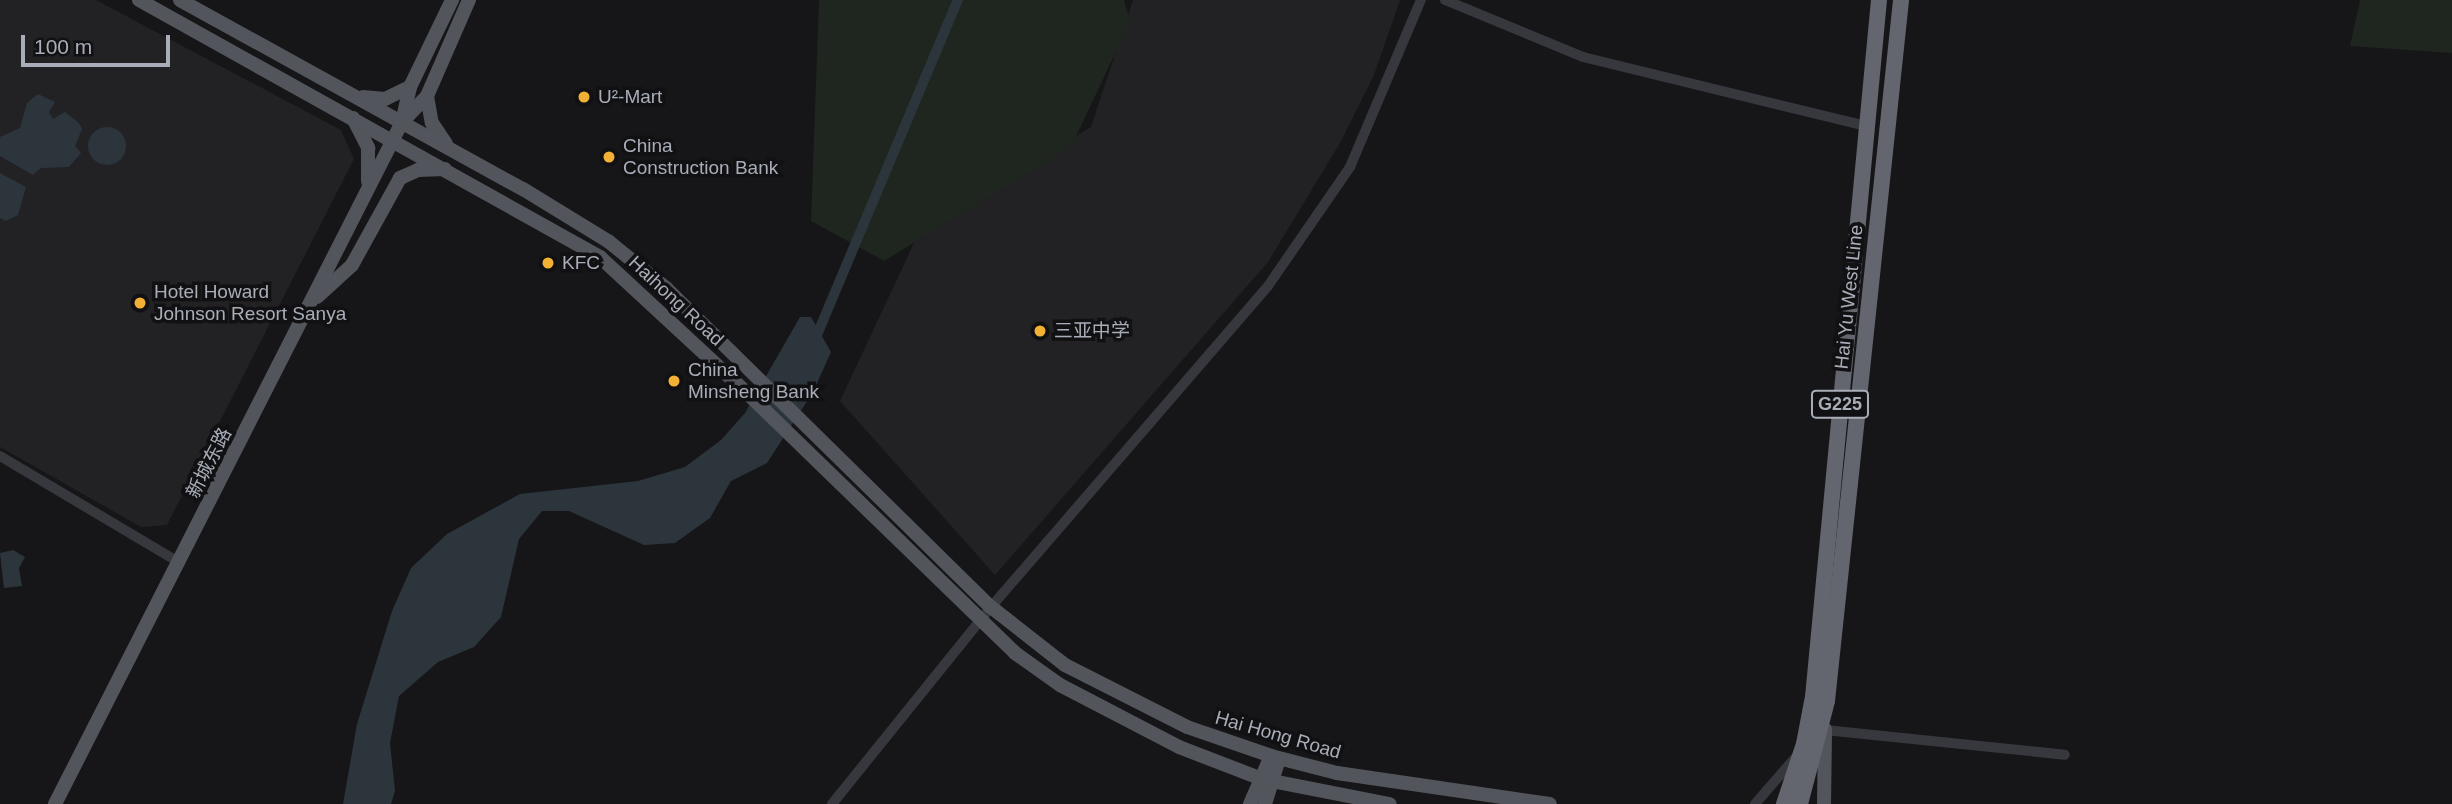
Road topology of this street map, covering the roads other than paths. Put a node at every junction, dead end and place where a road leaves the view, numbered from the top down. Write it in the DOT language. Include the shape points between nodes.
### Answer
graph roads {
  1 [pos="139,0"];
  2 [pos="180,0"];
  3 [pos="452,0"];
  4 [pos="469,0"];
  5 [pos="1421,0"];
  6 [pos="1445,0"];
  7 [pos="1879,0"];
  8 [pos="1901,0"];
  9 [pos="410,87"];
  10 [pos="351,94"];
  11 [pos="427,96"];
  12 [pos="352,117"];
  13 [pos="401,122"];
  14 [pos="1865,126"];
  15 [pos="393,138"];
  16 [pos="452,150"];
  17 [pos="447,169"];
  18 [pos="368,190"];
  19 [pos="311,302"];
  20 [pos="0,456"];
  21 [pos="180,563"];
  22 [pos="991,607"];
  23 [pos="982,621"];
  24 [pos="1827,701"];
  25 [pos="1825,730"];
  26 [pos="1804,744"];
  27 [pos="2065,754"];
  28 [pos="1275,758"];
  29 [pos="1268,781"];
  30 [pos="55,804"];
  31 [pos="832,804"];
  32 [pos="1250,804"];
  33 [pos="1265,804"];
  34 [pos="1391,804"];
  35 [pos="1550,804"];
  36 [pos="1755,804"];
  37 [pos="1784,804"];
  38 [pos="1800,804"];
  39 [pos="1825,804"];
  1 -- 12 [label="main road, Haihong Road"];
  2 -- 10 [label="main road, Haihong Road"];
  3 -- 9 [label="main road"];
  4 -- 11 [label="main road"];
  5 -- 22 [label="street" via="1350,167 1268,286"];
  6 -- 14 [label="street" via="1583,57"];
  7 -- 14 [label="highway, Hai Yu West Line / G225"];
  8 -- 24 [label="highway, Hai Yu West Line / G225"];
  9 -- 10 [label="main road" via="385,99"];
  9 -- 13 [label="main road"];
  10 -- 13 [label="main road, Haihong Road"];
  11 -- 13 [label="main road"];
  11 -- 16 [label="main road" via="432,123"];
  12 -- 15 [label="main road, Haihong Road"];
  12 -- 18 [label="main road" via="368,148"];
  13 -- 15 [label="main road, 新城东路"];
  13 -- 16 [label="main road, Haihong Road"];
  14 -- 26 [label="highway, Hai Yu West Line / G225" via="1821,617"];
  15 -- 17 [label="main road, Haihong Road"];
  15 -- 18 [label="main road, 新城东路"];
  16 -- 22 [label="main road, Haihong Road" via="608,240 666,288"];
  17 -- 19 [label="main road" via="418,170 400,178 352,265"];
  17 -- 23 [label="main road, Haihong Road" via="600,257"];
  18 -- 19 [label="main road, 新城东路"];
  19 -- 21 [label="main road, 新城东路"];
  20 -- 21 [label="street"];
  21 -- 30 [label="main road, 新城东路"];
  22 -- 23 [label="street"];
  22 -- 28 [label="main road, Hai Hong Road" via="1065,665 1105,688 1187,727"];
  23 -- 29 [label="main road" via="1027,663 1100,709"];
  23 -- 31 [label="street"];
  24 -- 25 [label="main road"];
  24 -- 38 [label="highway, Hai Yu West Line / G225"];
  25 -- 27 [label="street"];
  25 -- 39 [label="main road" via="1821,776"];
  26 -- 36 [label="street"];
  26 -- 37 [label="highway, Hai Yu West Line / G225"];
  28 -- 29 [label="main road"];
  28 -- 35 [label="main road, Hai Hong Road" via="1337,772"];
  29 -- 32 [label="main road"];
  29 -- 33 [label="main road"];
  29 -- 34 [label="main road"];
}
